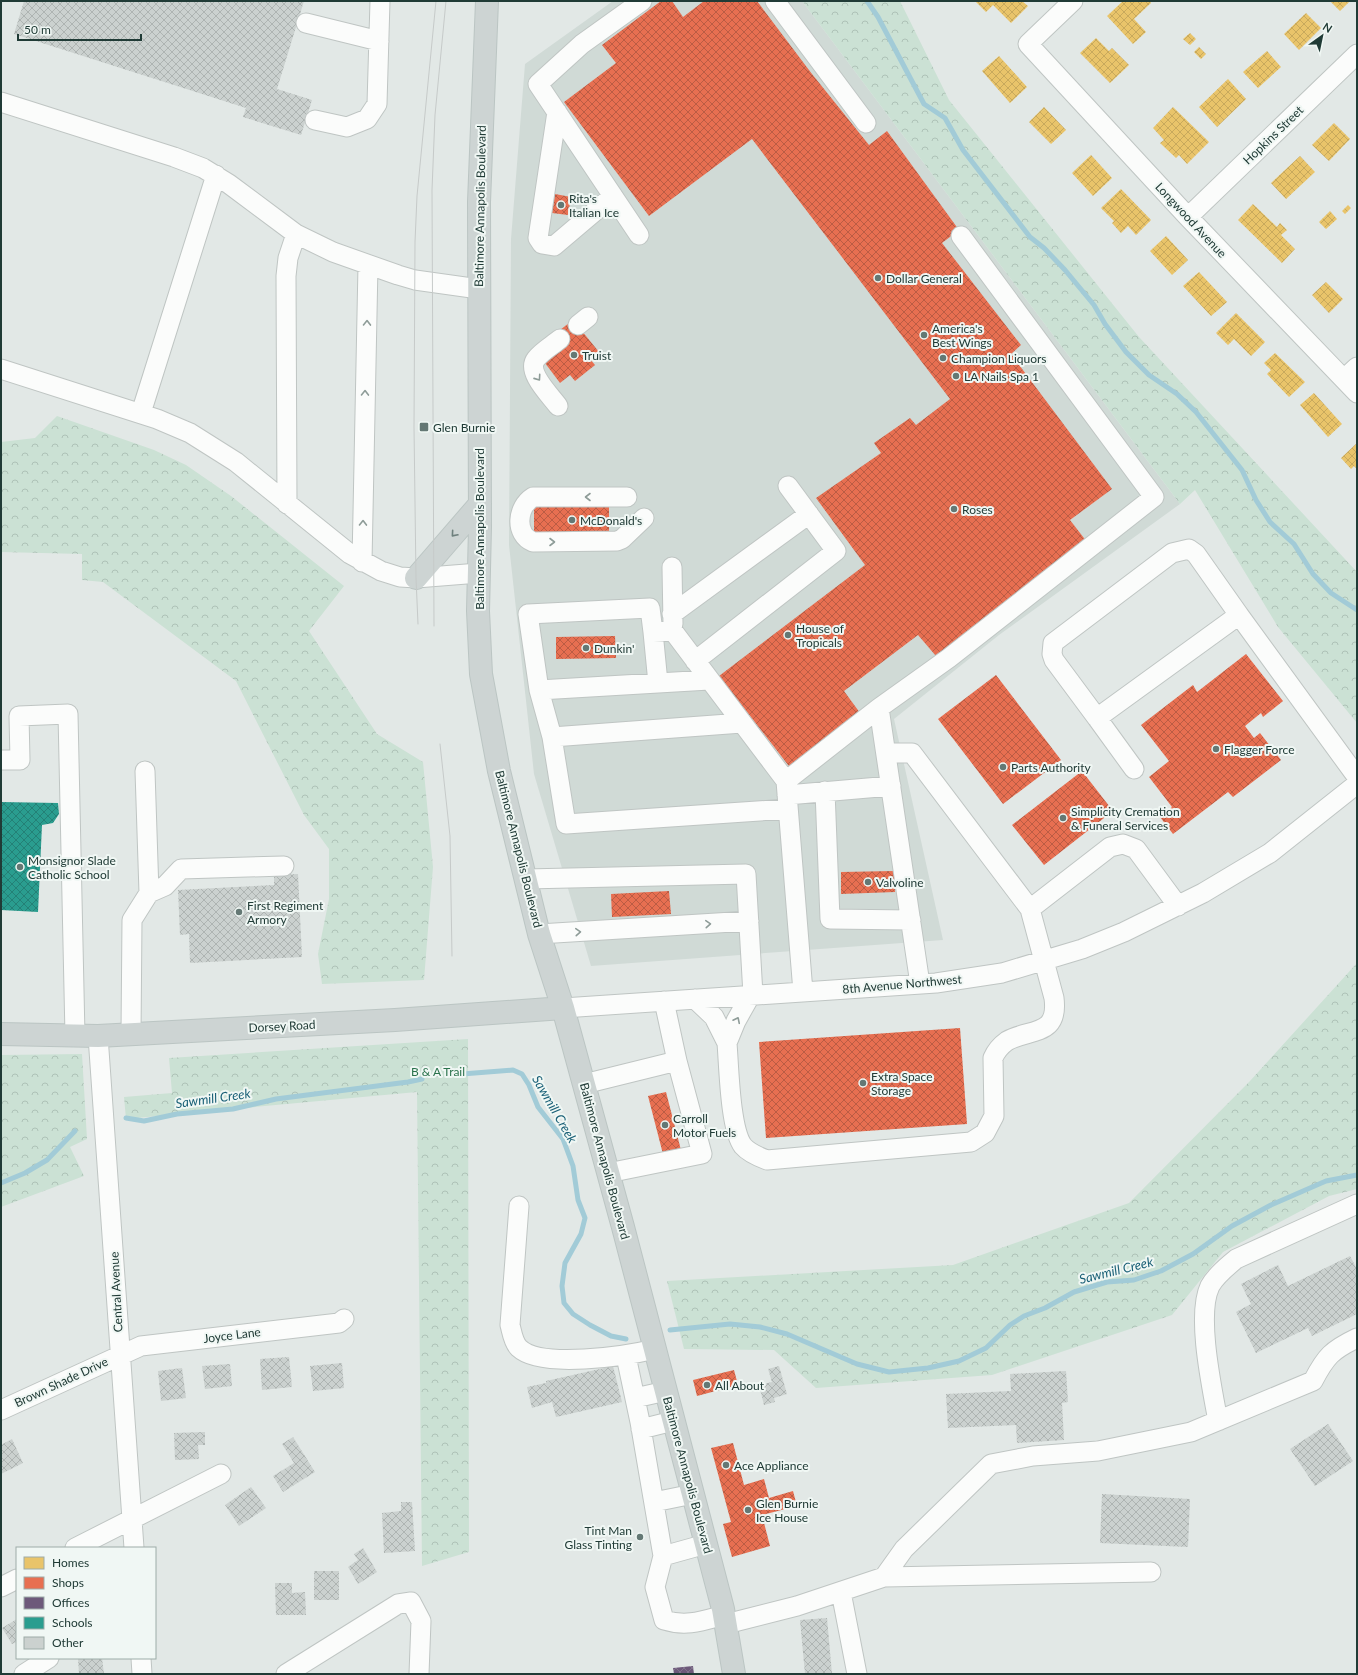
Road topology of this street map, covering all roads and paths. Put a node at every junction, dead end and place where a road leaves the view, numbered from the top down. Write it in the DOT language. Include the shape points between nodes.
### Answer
graph roads {
  1 [pos="380,1"];
  2 [pos="487,1"];
  3 [pos="642,1"];
  4 [pos="775,1"];
  5 [pos="1067,3"];
  6 [pos="306,23"];
  7 [pos="379,41"];
  8 [pos="1357,54"];
  9 [pos="1,102"];
  10 [pos="557,112"];
  11 [pos="315,120"];
  12 [pos="866,123"];
  13 [pos="216,175"];
  14 [pos="613,196"];
  15 [pos="1188,217"];
  16 [pos="296,234"];
  17 [pos="639,235"];
  18 [pos="961,236"];
  19 [pos="368,265"];
  20 [pos="479,289"];
  21 [pos="560,339"];
  22 [pos="1,369"];
  23 [pos="1353,380"];
  24 [pos="558,406"];
  25 [pos="141,413"];
  26 [pos="788,486"];
  27 [pos="627,497"];
  28 [pos="288,504"];
  29 [pos="480,504"];
  30 [pos="809,514"];
  31 [pos="644,518"];
  32 [pos="362,562"];
  33 [pos="672,568"];
  34 [pos="479,573"];
  35 [pos="416,578"];
  36 [pos="1239,615"];
  37 [pos="673,623"];
  38 [pos="653,632"];
  39 [pos="695,661"];
  40 [pos="710,680"];
  41 [pos="658,683"];
  42 [pos="539,690"];
  43 [pos="879,708"];
  44 [pos="1097,718"];
  45 [pos="742,723"];
  46 [pos="552,737"];
  47 [pos="886,753"];
  48 [pos="1,760"];
  49 [pos="1134,768"];
  50 [pos="145,771"];
  51 [pos="1357,777"];
  52 [pos="1357,784"];
  53 [pos="890,786"];
  54 [pos="825,791"];
  55 [pos="787,795"];
  56 [pos="284,866"];
  57 [pos="526,880"];
  58 [pos="149,893"];
  59 [pos="1178,906"];
  60 [pos="1030,909"];
  61 [pos="911,920"];
  62 [pos="749,921"];
  63 [pos="539,934"];
  64 [pos="1043,960"];
  65 [pos="920,984"];
  66 [pos="803,992"];
  67 [pos="752,995"];
  68 [pos="695,999"];
  69 [pos="664,1001"];
  70 [pos="563,1008"];
  71 [pos="1,1034"];
  72 [pos="131,1034"];
  73 [pos="75,1036"];
  74 [pos="98,1036"];
  75 [pos="727,1043"];
  76 [pos="677,1061"];
  77 [pos="584,1084"];
  78 [pos="608,1173"];
  79 [pos="1357,1204"];
  80 [pos="519,1206"];
  81 [pos="344,1319"];
  82 [pos="1357,1338"];
  83 [pos="655,1349"];
  84 [pos="120,1355"];
  85 [pos="626,1356"];
  86 [pos="666,1391"];
  87 [pos="635,1398"];
  88 [pos="1,1410"];
  89 [pos="673,1421"];
  90 [pos="1218,1421"];
  91 [pos="641,1429"];
  92 [pos="221,1474"];
  93 [pos="692,1494"];
  94 [pos="654,1502"];
  95 [pos="132,1518"];
  96 [pos="706,1544"];
  97 [pos="77,1547"];
  98 [pos="134,1547"];
  99 [pos="663,1556"];
  100 [pos="1151,1572"];
  101 [pos="884,1578"];
  102 [pos="16,1579"];
  103 [pos="1,1587"];
  104 [pos="841,1592"];
  105 [pos="725,1620"];
  106 [pos="47,1659"];
  107 [pos="141,1659"];
  108 [pos="24,1674"];
  109 [pos="142,1674"];
  110 [pos="286,1674"];
  111 [pos="420,1674"];
  112 [pos="734,1674"];
  113 [pos="857,1674"];
  1 -- 7 [label="street"];
  2 -- 20 [label="main road, Baltimore Annapolis Boulevard" via="480,157"];
  3 -- 10 [label="street" via="582,44 538,84"];
  4 -- 12 [label="street"];
  5 -- 15 [label="street, Longwood Avenue" via="1028,44"];
  6 -- 7 [label="street"];
  7 -- 11 [label="street" via="378,104 367,119 347,127"];
  8 -- 15 [label="street, Hopkins Street"];
  9 -- 13 [label="street" via="174,156"];
  10 -- 14 [label="street"];
  10 -- 14 [label="street" via="538,238 542,244 554,246"];
  13 -- 16 [label="street"];
  13 -- 25 [label="street"];
  14 -- 17 [label="street"];
  15 -- 23 [label="street, Longwood Avenue"];
  16 -- 19 [label="street"];
  16 -- 28 [label="street" via="288,258 286,276"];
  18 -- 43 [label="street" via="1154,497 949,658"];
  19 -- 20 [label="street" via="415,280"];
  32 -- 19 [label="street, one-way"];
  20 -- 29 [label="main road, Baltimore Annapolis Boulevard"];
  21 -- 24 [label="street, one-way" via="538,357 533,365 534,373"];
  22 -- 25 [label="street"];
  25 -- 28 [label="street" via="190,433 221,452"];
  26 -- 30 [label="street"];
  27 -- 31 [label="street, one-way" via="533,497 522,508 520,528 523,534 534,542 617,542"];
  28 -- 32 [label="street"];
  29 -- 34 [label="main road, Baltimore Annapolis Boulevard"];
  29 -- 35 [label="main road, one-way"];
  30 -- 37 [label="street"];
  30 -- 39 [label="street" via="836,551"];
  32 -- 35 [label="street" via="400,577"];
  33 -- 37 [label="street"];
  34 -- 35 [label="street"];
  34 -- 57 [label="main road, Baltimore Annapolis Boulevard" via="478,611 482,674 499,771"];
  36 -- 44 [label="street"];
  36 -- 44 [label="street" via="1196,554 1189,549 1172,553 1054,643 1054,660"];
  36 -- 51 [label="street"];
  37 -- 38 [label="street"];
  37 -- 39 [label="street"];
  38 -- 41 [label="street"];
  38 -- 42 [label="street" via="650,608 528,614"];
  39 -- 40 [label="street"];
  40 -- 41 [label="street"];
  40 -- 45 [label="street"];
  41 -- 42 [label="street"];
  42 -- 46 [label="street"];
  43 -- 47 [label="street"];
  43 -- 55 [label="street"];
  44 -- 49 [label="street"];
  45 -- 46 [label="street"];
  45 -- 55 [label="street"];
  46 -- 55 [label="street" via="566,824"];
  47 -- 53 [label="street"];
  47 -- 60 [label="street" via="912,753"];
  48 -- 73 [label="street" via="20,760 19,716 68,714"];
  50 -- 58 [label="street"];
  52 -- 59 [label="street, 8th Avenue Northwest" via="1270,853"];
  53 -- 54 [label="street"];
  53 -- 61 [label="street"];
  54 -- 55 [label="street"];
  54 -- 61 [label="street" via="830,919"];
  55 -- 66 [label="street"];
  56 -- 58 [label="street" via="181,869 165,886"];
  57 -- 62 [label="street" via="746,874"];
  57 -- 63 [label="main road, Baltimore Annapolis Boulevard"];
  58 -- 72 [label="street" via="132,920"];
  59 -- 60 [label="street" via="1136,849 1123,844 1110,847"];
  59 -- 64 [label="street, 8th Avenue Northwest" via="1124,932"];
  60 -- 64 [label="street"];
  61 -- 65 [label="street"];
  63 -- 62 [label="street, one-way"];
  62 -- 67 [label="street"];
  63 -- 70 [label="main road, Baltimore Annapolis Boulevard"];
  64 -- 65 [label="street, 8th Avenue Northwest" via="1002,973"];
  64 -- 75 [label="street" via="1054,998 1052,1021 1036,1032 1008,1041 997,1050 993,1058 994,1116 985,1133 971,1142 767,1160 743,1147 736,1133"];
  65 -- 66 [label="street, 8th Avenue Northwest"];
  66 -- 67 [label="street, 8th Avenue Northwest"];
  67 -- 68 [label="street, 8th Avenue Northwest"];
  75 -- 67 [label="street, one-way" via="736,1021"];
  68 -- 69 [label="street, 8th Avenue Northwest"];
  68 -- 75 [label="street" via="714,1017"];
  69 -- 70 [label="street, 8th Avenue Northwest"];
  69 -- 76 [label="street"];
  70 -- 72 [label="main road, Dorsey Road"];
  70 -- 77 [label="main road, Baltimore Annapolis Boulevard"];
  71 -- 73 [label="main road, Dorsey Road"];
  72 -- 74 [label="main road, Dorsey Road"];
  73 -- 74 [label="main road, Dorsey Road"];
  74 -- 84 [label="street, Central Avenue"];
  76 -- 77 [label="street"];
  76 -- 78 [label="street" via="702,1154"];
  77 -- 78 [label="main road, Baltimore Annapolis Boulevard"];
  78 -- 83 [label="main road, Baltimore Annapolis Boulevard"];
  79 -- 90 [label="street" via="1236,1259 1210,1286 1204,1308 1206,1350"];
  80 -- 85 [label="street" via="510,1324 518,1348 532,1355 552,1359"];
  81 -- 84 [label="street, Joyce Lane" via="338,1323 141,1346"];
  82 -- 90 [label="street" via="1337,1348 1323,1362 1313,1380"];
  83 -- 85 [label="street"];
  83 -- 86 [label="main road, Baltimore Annapolis Boulevard"];
  84 -- 88 [label="street, Brown Shade Drive"];
  84 -- 95 [label="street, Central Avenue"];
  85 -- 87 [label="street"];
  86 -- 87 [label="street"];
  86 -- 89 [label="main road, Baltimore Annapolis Boulevard"];
  87 -- 91 [label="street"];
  89 -- 91 [label="street"];
  89 -- 93 [label="main road, Baltimore Annapolis Boulevard"];
  90 -- 101 [label="street" via="1191,1432 1098,1451 1033,1456 991,1464 904,1549"];
  91 -- 94 [label="street"];
  92 -- 95 [label="street"];
  93 -- 94 [label="street"];
  93 -- 96 [label="main road, Baltimore Annapolis Boulevard"];
  94 -- 99 [label="street"];
  95 -- 97 [label="street"];
  95 -- 98 [label="street, Central Avenue"];
  96 -- 99 [label="street"];
  96 -- 105 [label="main road, Baltimore Annapolis Boulevard"];
  99 -- 105 [label="street" via="655,1587 664,1620 687,1624"];
  100 -- 101 [label="street"];
  101 -- 104 [label="street"];
  102 -- 103 [label="street"];
  104 -- 105 [label="street" via="797,1606"];
  104 -- 113 [label="street"];
  105 -- 112 [label="main road, Baltimore Annapolis Boulevard"];
  106 -- 108 [label="street"];
  107 -- 109 [label="street"];
  110 -- 111 [label="street" via="398,1604 411,1602 421,1621"];
}
